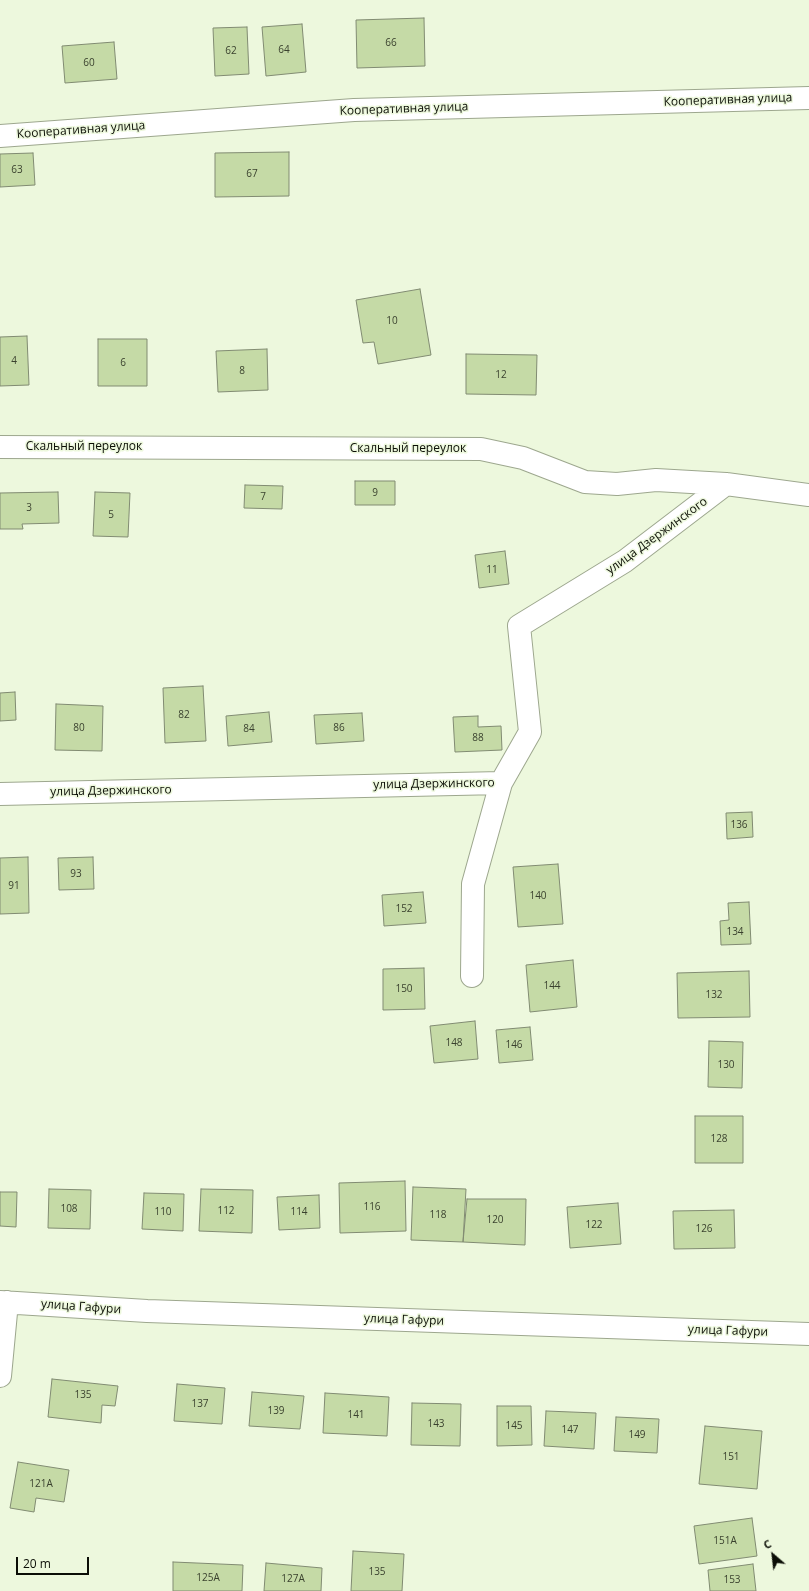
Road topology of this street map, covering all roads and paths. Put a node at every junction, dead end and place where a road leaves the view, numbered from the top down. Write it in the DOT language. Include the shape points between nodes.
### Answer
graph roads {
  1 [pos="809,98"];
  2 [pos="0,136"];
  3 [pos="0,447"];
  4 [pos="726,484"];
  5 [pos="809,495"];
  6 [pos="500,783"];
  7 [pos="0,794"];
  8 [pos="472,976"];
  9 [pos="4,1302"];
  10 [pos="809,1334"];
  11 [pos="0,1376"];
  1 -- 2 [label="street, Кооперативная улица" via="354,110"];
  3 -- 4 [label="street, Скальный переулок" via="481,450 522,458 585,482 617,484 656,480"];
  4 -- 5 [label="street, Скальный переулок"];
  4 -- 6 [label="street, улица Дзержинского" via="625,561 519,626 530,732"];
  6 -- 7 [label="street, улица Дзержинского"];
  6 -- 8 [label="street" via="473,884"];
  9 -- 10 [label="street, улица Гафури" via="148,1311"];
  9 -- 11 [label="street"];
}
